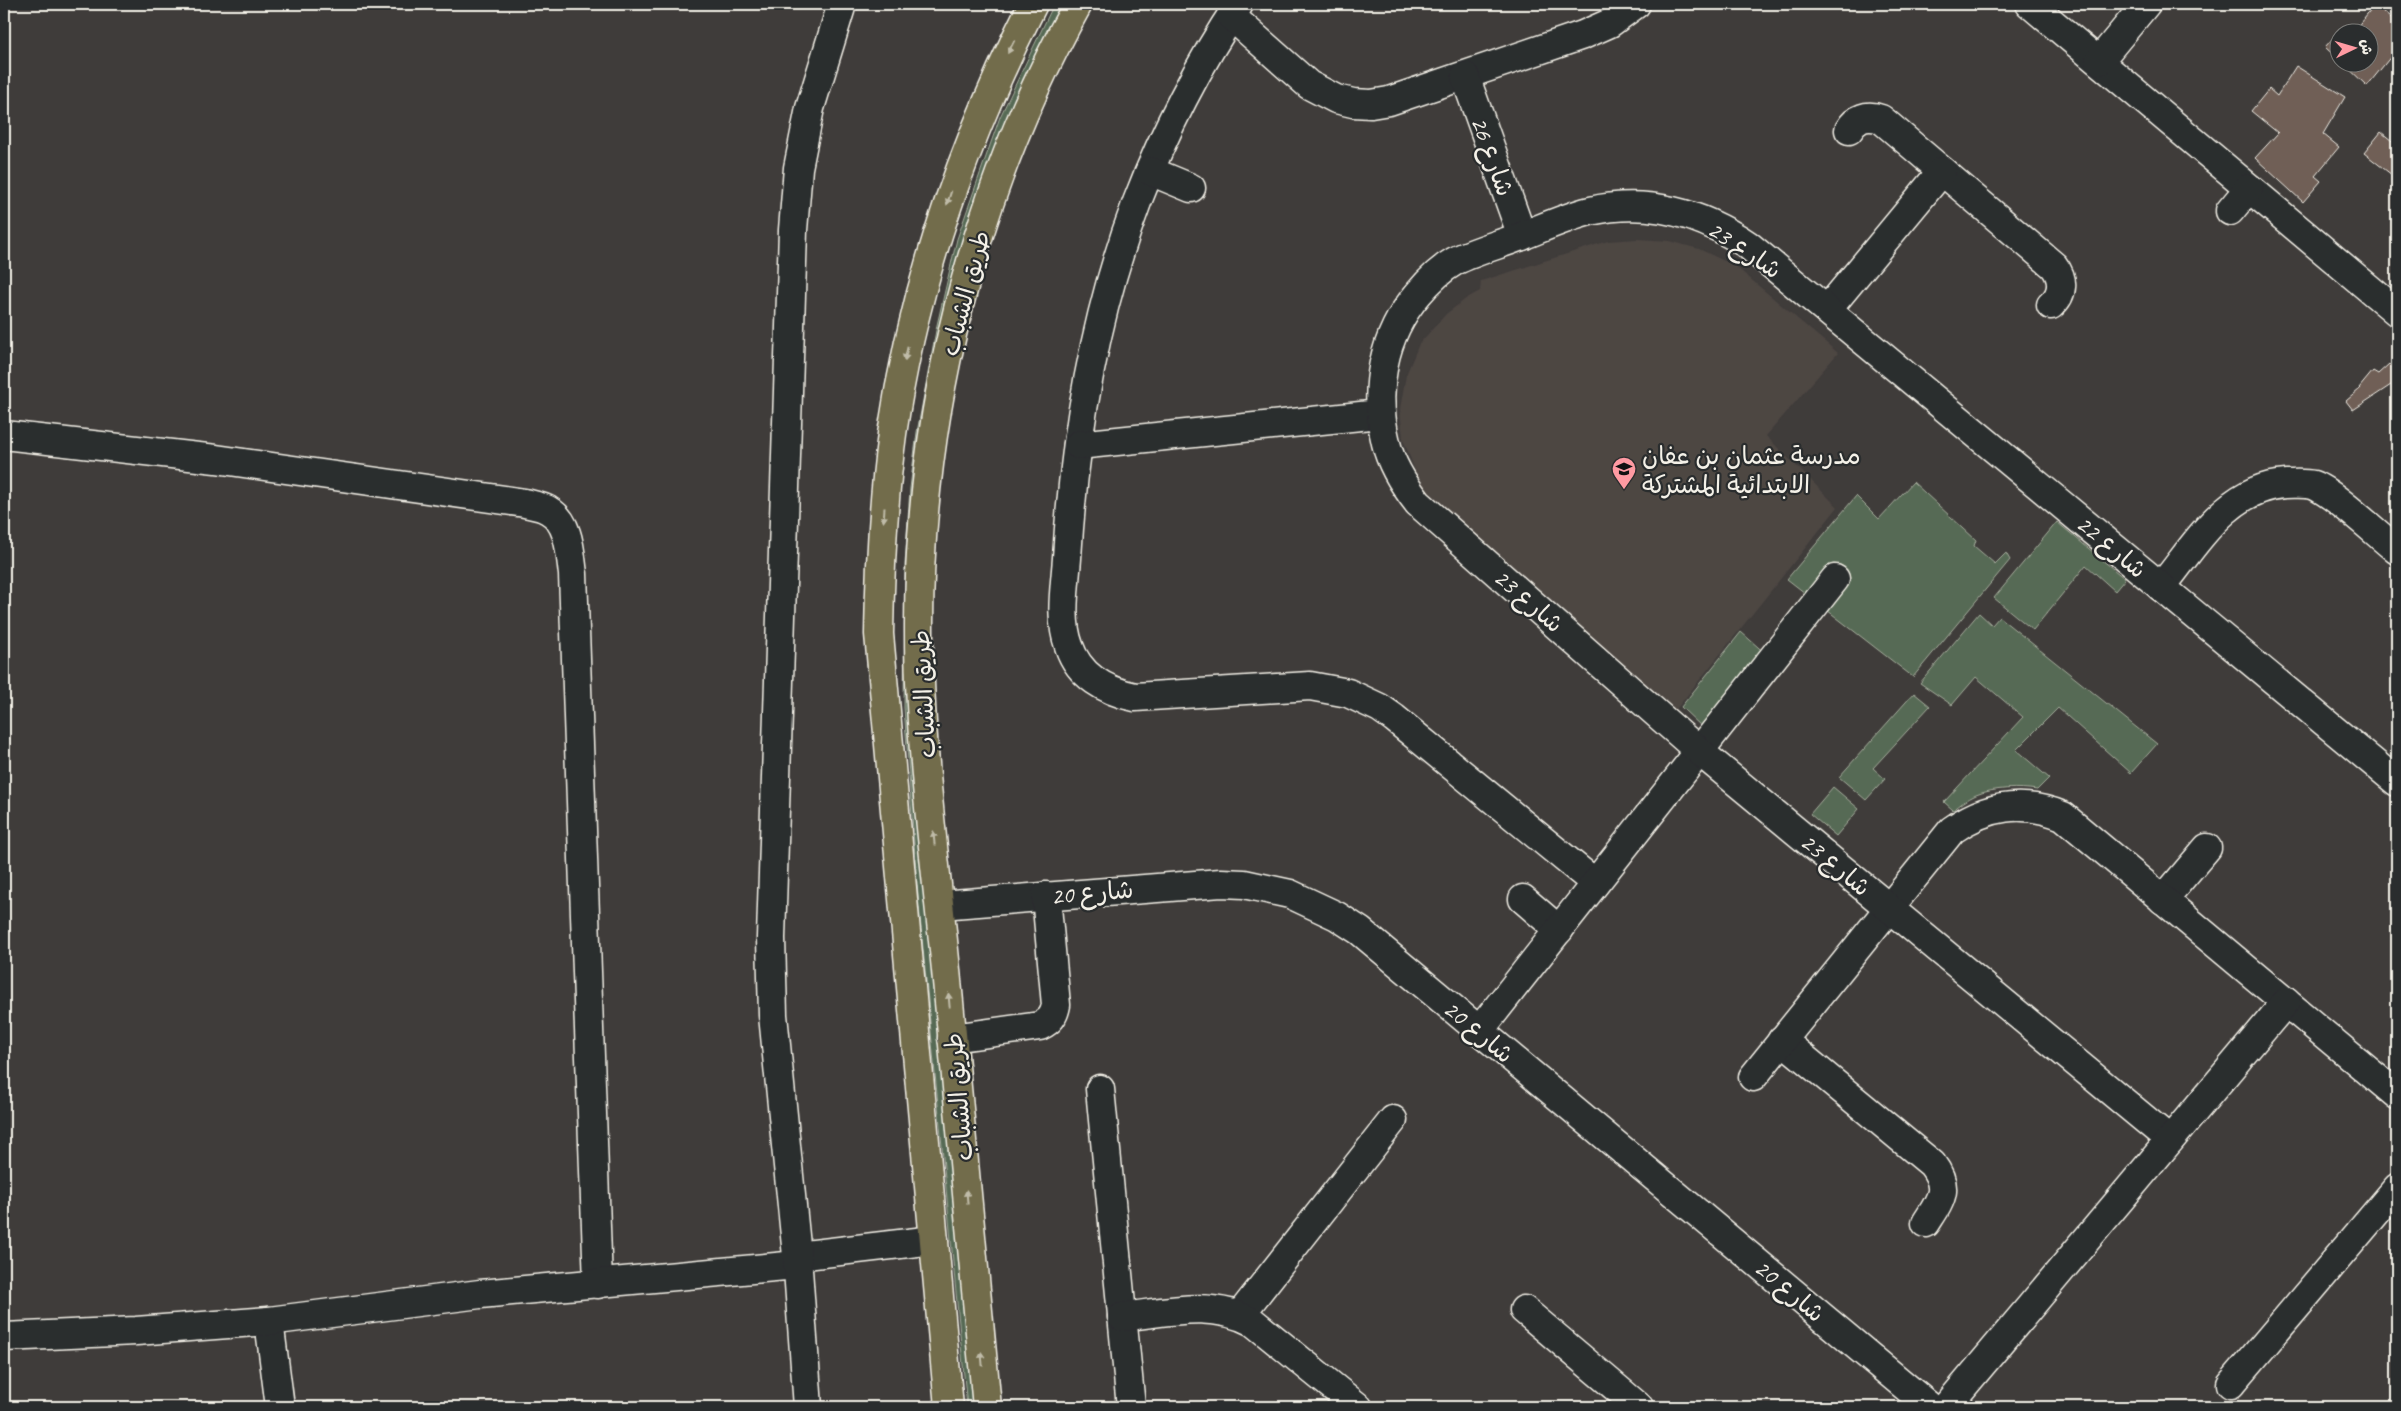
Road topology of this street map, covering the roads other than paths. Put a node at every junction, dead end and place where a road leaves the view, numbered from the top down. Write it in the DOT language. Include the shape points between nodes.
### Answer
graph roads {
  1 [pos="842,4"];
  2 [pos="1032,4"];
  3 [pos="1078,4"];
  4 [pos="1636,4"];
  5 [pos="2030,4"];
  6 [pos="2146,4"];
  7 [pos="1235,10"];
  8 [pos="2099,61"];
  9 [pos="1465,76"];
  10 [pos="1848,130"];
  11 [pos="1150,170"];
  12 [pos="1942,170"];
  13 [pos="1191,188"];
  14 [pos="2249,188"];
  15 [pos="2230,211"];
  16 [pos="1522,236"];
  17 [pos="2051,305"];
  18 [pos="1827,310"];
  19 [pos="2397,312"];
  20 [pos="1380,414"];
  21 [pos="4,435"];
  22 [pos="1078,445"];
  23 [pos="2397,550"];
  24 [pos="1835,579"];
  25 [pos="2161,587"];
  26 [pos="1700,751"];
  27 [pos="2397,782"];
  28 [pos="2207,848"];
  29 [pos="1596,883"];
  30 [pos="1046,896"];
  31 [pos="1523,899"];
  32 [pos="2163,900"];
  33 [pos="940,905"];
  34 [pos="1888,907"];
  35 [pos="1559,930"];
  36 [pos="2286,1002"];
  37 [pos="1479,1031"];
  38 [pos="952,1038"];
  39 [pos="1782,1040"];
  40 [pos="1753,1077"];
  41 [pos="1100,1088"];
  42 [pos="2397,1096"];
  43 [pos="1392,1120"];
  44 [pos="2170,1140"];
  45 [pos="2397,1188"];
  46 [pos="1926,1223"];
  47 [pos="934,1240"];
  48 [pos="797,1261"];
  49 [pos="598,1284"];
  50 [pos="1524,1310"];
  51 [pos="1240,1315"];
  52 [pos="1122,1317"];
  53 [pos="269,1321"];
  54 [pos="4,1337"];
  55 [pos="2231,1384"];
  56 [pos="280,1407"];
  57 [pos="808,1407"];
  58 [pos="949,1407"];
  59 [pos="986,1407"];
  60 [pos="1131,1407"];
  61 [pos="1358,1407"];
  62 [pos="1639,1407"];
  63 [pos="1930,1407"];
  64 [pos="1946,1407"];
  1 -- 48 [label="street" via="810,108 798,168 793,230 771,938 773,1015"];
  2 -- 47 [label="main road, طريق الشباب, one-way" via="979,117 935,239 903,368 884,500 879,634"];
  33 -- 3 [label="main road, طريق الشباب, one-way" via="921,700 919,633 920,565 933,432 960,300 995,186 1041,76"];
  4 -- 9 [label="street" via="1597,30"];
  5 -- 8 [label="street"];
  6 -- 8 [label="street"];
  7 -- 9 [label="street" via="1309,85 1336,99 1371,104 1389,101"];
  7 -- 11 [label="street" via="1180,106"];
  8 -- 14 [label="street"];
  9 -- 16 [label="street, شارع 26"];
  10 -- 12 [label="street" via="1857,120 1869,116 1880,120"];
  11 -- 13 [label="street"];
  11 -- 22 [label="street" via="1105,300 1085,393"];
  12 -- 17 [label="street" via="2059,272 2062,289"];
  12 -- 18 [label="street"];
  14 -- 15 [label="street"];
  14 -- 19 [label="street"];
  16 -- 18 [label="street, شارع 23" via="1570,217 1612,208 1676,211 1705,220 1732,234"];
  16 -- 20 [label="street, شارع 23" via="1454,262 1411,301 1391,335 1384,356"];
  18 -- 25 [label="street, شارع 22"];
  20 -- 22 [label="street"];
  20 -- 26 [label="street, شارع 23" via="1394,465 1418,503"];
  21 -- 49 [label="street" via="216,459 525,504 548,510 565,529 573,574"];
  22 -- 29 [label="street" via="1069,518 1063,620 1076,661 1096,682 1136,697 1291,686 1348,693 1394,718"];
  23 -- 25 [label="street" via="2330,495 2313,486 2281,484 2250,493 2225,510"];
  24 -- 26 [label="street"];
  25 -- 27 [label="street, شارع 22"];
  26 -- 29 [label="street"];
  26 -- 34 [label="street, شارع 23"];
  28 -- 32 [label="street"];
  29 -- 35 [label="street"];
  30 -- 33 [label="street, شارع 20"];
  30 -- 37 [label="street, شارع 20" via="1221,882 1290,894 1337,916 1360,931"];
  30 -- 38 [label="street" via="1056,1005 1054,1015 1040,1026"];
  31 -- 35 [label="street"];
  32 -- 34 [label="street" via="2063,816 2048,810 2015,806 1982,812 1952,830"];
  32 -- 36 [label="street"];
  38 -- 33 [label="main road, طريق الشباب, one-way"];
  34 -- 39 [label="street"];
  34 -- 44 [label="street, شارع 23"];
  35 -- 37 [label="street"];
  36 -- 42 [label="street"];
  36 -- 44 [label="street"];
  37 -- 63 [label="street, شارع 20"];
  59 -- 38 [label="main road, طريق الشباب, one-way"];
  39 -- 40 [label="street"];
  39 -- 46 [label="street" via="1932,1164 1941,1179 1942,1197"];
  41 -- 52 [label="street"];
  43 -- 51 [label="street"];
  44 -- 64 [label="street"];
  45 -- 55 [label="street"];
  47 -- 48 [label="street"];
  47 -- 58 [label="main road, طريق الشباب"];
  48 -- 49 [label="street"];
  48 -- 57 [label="street"];
  49 -- 53 [label="street" via="480,1294"];
  50 -- 62 [label="street"];
  51 -- 52 [label="street" via="1210,1309"];
  51 -- 61 [label="street"];
  52 -- 60 [label="street"];
  53 -- 54 [label="street"];
  53 -- 56 [label="street"];
}
